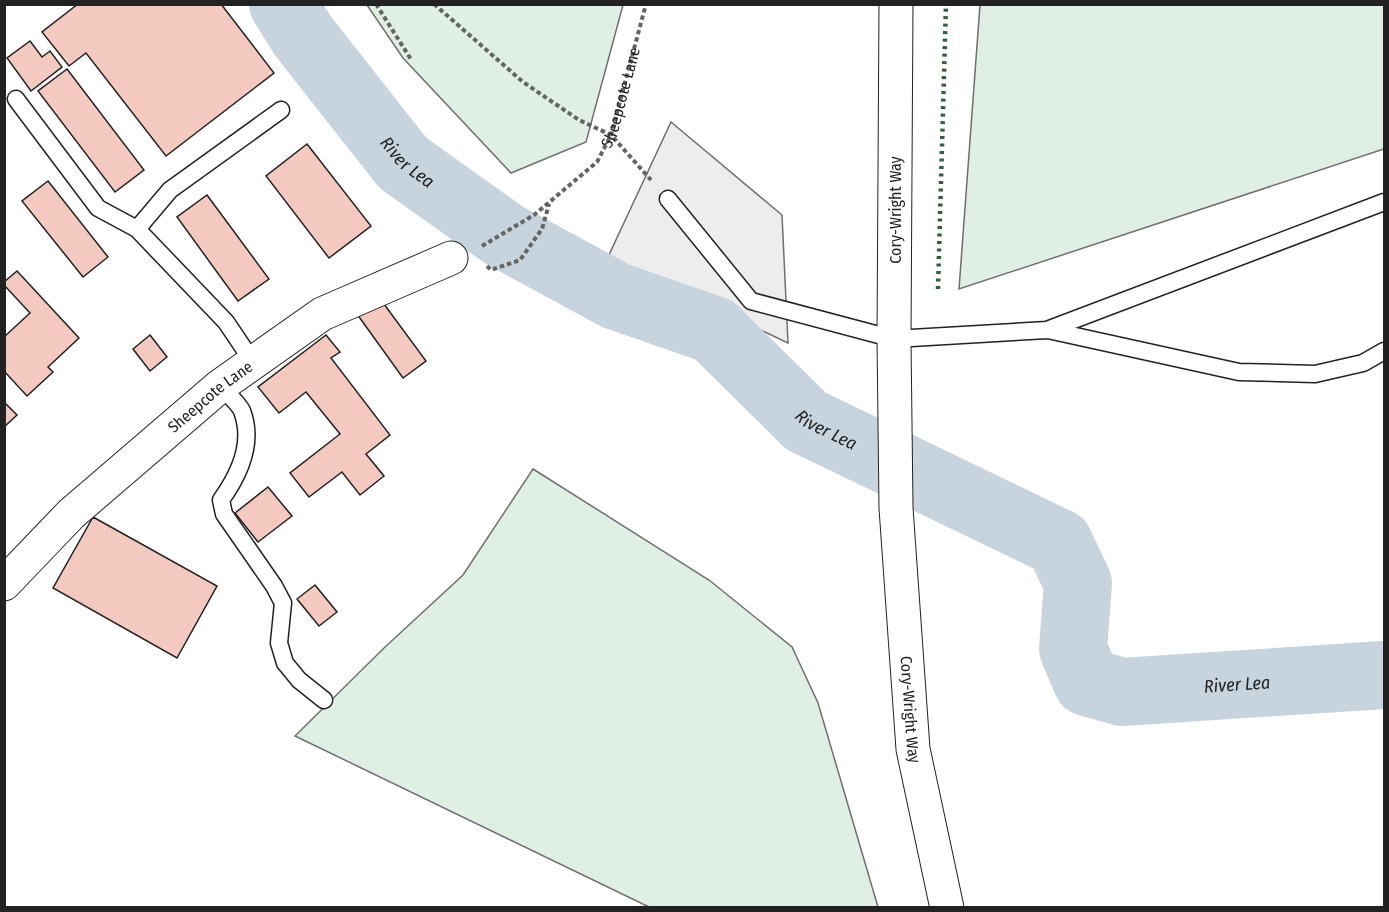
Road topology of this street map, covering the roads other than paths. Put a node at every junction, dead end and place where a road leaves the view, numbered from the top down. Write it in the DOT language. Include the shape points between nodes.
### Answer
graph roads {
  1 [pos="896,4"];
  2 [pos="16,99"];
  3 [pos="281,110"];
  4 [pos="668,199"];
  5 [pos="1384,202"];
  6 [pos="137,229"];
  7 [pos="451,258"];
  8 [pos="1047,330"];
  9 [pos="894,339"];
  10 [pos="1384,351"];
  11 [pos="253,362"];
  12 [pos="220,386"];
  13 [pos="4,584"];
  14 [pos="324,700"];
  15 [pos="946,908"];
  1 -- 9 [label="main road, Cory-Wright Way"];
  2 -- 6 [label="lane" via="98,208"];
  3 -- 6 [label="lane" via="170,190"];
  4 -- 9 [label="lane" via="751,301"];
  5 -- 8 [label="lane"];
  6 -- 11 [label="lane" via="226,322"];
  7 -- 11 [label="main road, Sheepcote Lane" via="322,314"];
  8 -- 9 [label="lane"];
  8 -- 10 [label="lane" via="1239,372 1315,374 1363,363"];
  9 -- 15 [label="main road, Cory-Wright Way" via="896,508 913,749"];
  11 -- 12 [label="main road, Sheepcote Lane"];
  12 -- 13 [label="main road, Sheepcote Lane" via="70,514"];
  12 -- 14 [label="lane" via="241,410 247,438 241,464 221,500 224,514 283,603 279,643 285,663"];
}
